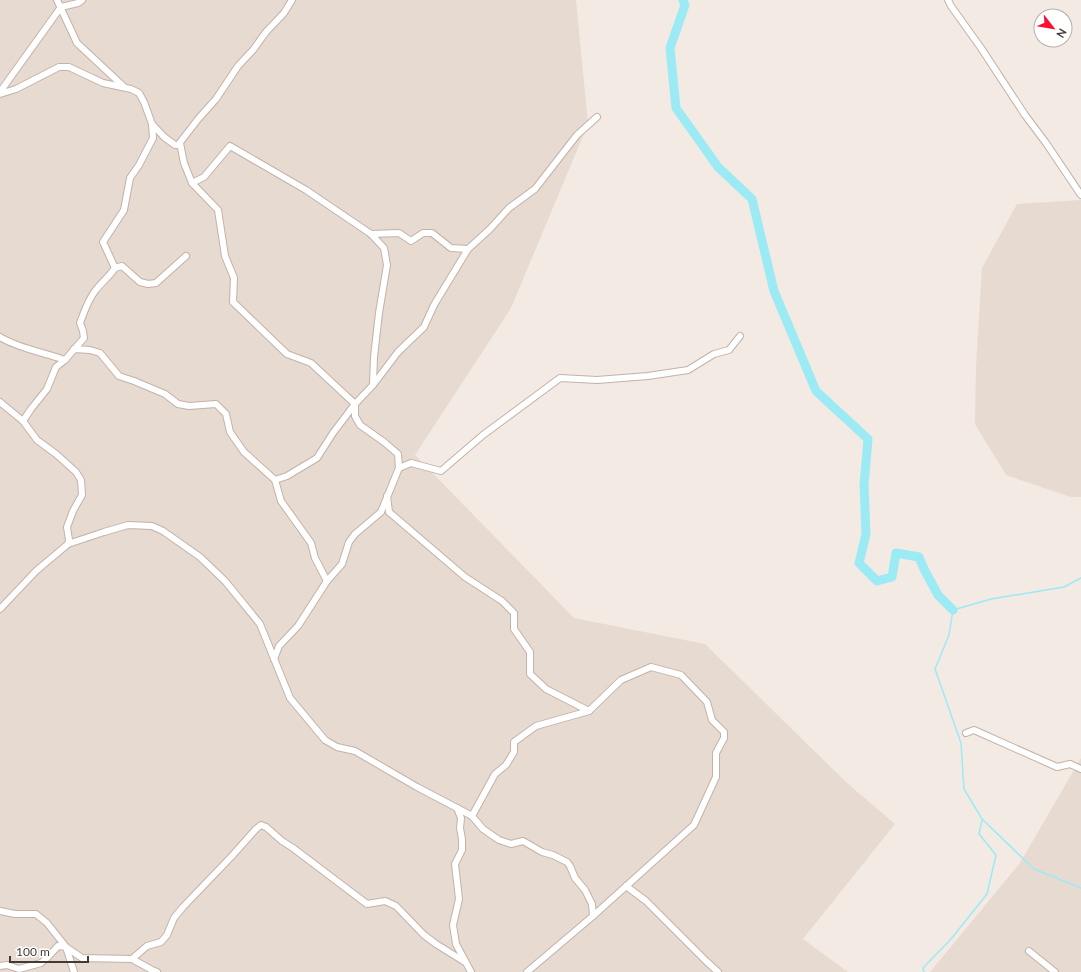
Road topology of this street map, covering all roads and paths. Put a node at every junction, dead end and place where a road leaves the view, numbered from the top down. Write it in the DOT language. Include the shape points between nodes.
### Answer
graph roads {
  1 [pos="57,0"];
  2 [pos="82,0"];
  3 [pos="292,0"];
  4 [pos="948,0"];
  5 [pos="61,7"];
  6 [pos="124,87"];
  7 [pos="0,93"];
  8 [pos="597,117"];
  9 [pos="152,124"];
  10 [pos="180,143"];
  11 [pos="192,183"];
  12 [pos="1081,195"];
  13 [pos="371,234"];
  14 [pos="468,249"];
  15 [pos="186,256"];
  16 [pos="115,268"];
  17 [pos="740,336"];
  18 [pos="0,338"];
  19 [pos="74,349"];
  20 [pos="64,360"];
  21 [pos="373,385"];
  22 [pos="0,402"];
  23 [pos="355,404"];
  24 [pos="23,422"];
  25 [pos="399,468"];
  26 [pos="275,480"];
  27 [pos="387,496"];
  28 [pos="68,544"];
  29 [pos="327,581"];
  30 [pos="0,608"];
  31 [pos="274,659"];
  32 [pos="589,710"];
  33 [pos="966,733"];
  34 [pos="1081,769"];
  35 [pos="457,808"];
  36 [pos="472,816"];
  37 [pos="626,886"];
  38 [pos="0,911"];
  39 [pos="593,916"];
  40 [pos="66,947"];
  41 [pos="1029,951"];
  42 [pos="132,959"];
  43 [pos="466,963"];
  44 [pos="0,966"];
  45 [pos="74,972"];
  46 [pos="157,972"];
  47 [pos="472,972"];
  48 [pos="527,972"];
  49 [pos="718,972"];
  50 [pos="1055,972"];
  1 -- 5 [label="street"];
  2 -- 5 [label="street"];
  3 -- 10 [label="street"];
  4 -- 12 [label="street"];
  5 -- 6 [label="street" via="77,43"];
  5 -- 7 [label="street"];
  6 -- 7 [label="street" via="104,83 68,67 59,67 16,89"];
  6 -- 9 [label="street" via="138,93"];
  8 -- 14 [label="street" via="577,135 535,189 509,208"];
  9 -- 10 [label="street" via="164,137 175,144"];
  9 -- 16 [label="street" via="153,138 130,178 124,210 103,242"];
  10 -- 11 [label="street"];
  11 -- 13 [label="street" via="204,177 230,146 306,190"];
  11 -- 23 [label="street" via="218,210 224,256 234,278 233,302 287,354 311,363"];
  13 -- 14 [label="street" via="399,233 411,241 423,233 432,233 451,248"];
  13 -- 21 [label="street" via="384,248 387,265 379,313"];
  14 -- 21 [label="street" via="434,305 424,327 398,352"];
  15 -- 16 [label="street" via="156,283 140,282 122,266"];
  16 -- 19 [label="street" via="88,302 80,323 84,338"];
  17 -- 25 [label="street" via="729,350 714,354 688,370 597,380 560,378 483,435 441,471 412,463"];
  18 -- 20 [label="street"];
  19 -- 20 [label="street"];
  19 -- 26 [label="street" via="90,350 100,354 119,376 164,394 178,404 216,404 226,414 230,432 244,452"];
  20 -- 24 [label="street" via="56,367 47,389"];
  21 -- 23 [label="street"];
  22 -- 24 [label="street"];
  23 -- 25 [label="street" via="355,416 360,425 398,454"];
  23 -- 26 [label="street" via="317,458 287,476"];
  24 -- 28 [label="street" via="37,440 76,472 80,480 82,495 67,527"];
  25 -- 27 [label="street"];
  26 -- 29 [label="street" via="281,501 311,543 315,558"];
  27 -- 29 [label="street" via="381,512 349,542 342,564"];
  27 -- 32 [label="street" via="389,512 465,577 502,601 514,613 514,629 530,652 530,674 546,689"];
  28 -- 30 [label="street" via="36,571"];
  28 -- 31 [label="street" via="128,525 152,526 164,531 200,557 225,581 260,624"];
  29 -- 31 [label="street" via="298,626 279,646"];
  31 -- 35 [label="street" via="290,698 325,740 337,747 355,751"];
  32 -- 36 [label="street" via="536,726 514,742 514,752 506,765 495,774"];
  32 -- 37 [label="street" via="621,680 651,667 681,675 707,702 712,720 724,732 724,738 716,753 716,777 694,825"];
  33 -- 34 [label="street" via="974,730 1057,767 1070,764"];
  35 -- 36 [label="street"];
  35 -- 43 [label="street" via="461,818 462,850 455,864 459,899 453,925 456,944"];
  36 -- 39 [label="street" via="483,829 499,840 511,844 523,841 567,862 592,904"];
  37 -- 39 [label="street"];
  37 -- 49 [label="street" via="646,901"];
  38 -- 40 [label="street" via="36,914 47,923"];
  39 -- 48 [label="street"];
  40 -- 42 [label="street" via="82,958"];
  40 -- 44 [label="street" via="58,946 41,964 19,969 7,965"];
  40 -- 45 [label="street"];
  41 -- 50 [label="street"];
  42 -- 43 [label="street" via="147,946 161,942 183,907 262,825 367,904 385,901 396,906 424,935"];
  42 -- 46 [label="street"];
  43 -- 47 [label="street"];
}
